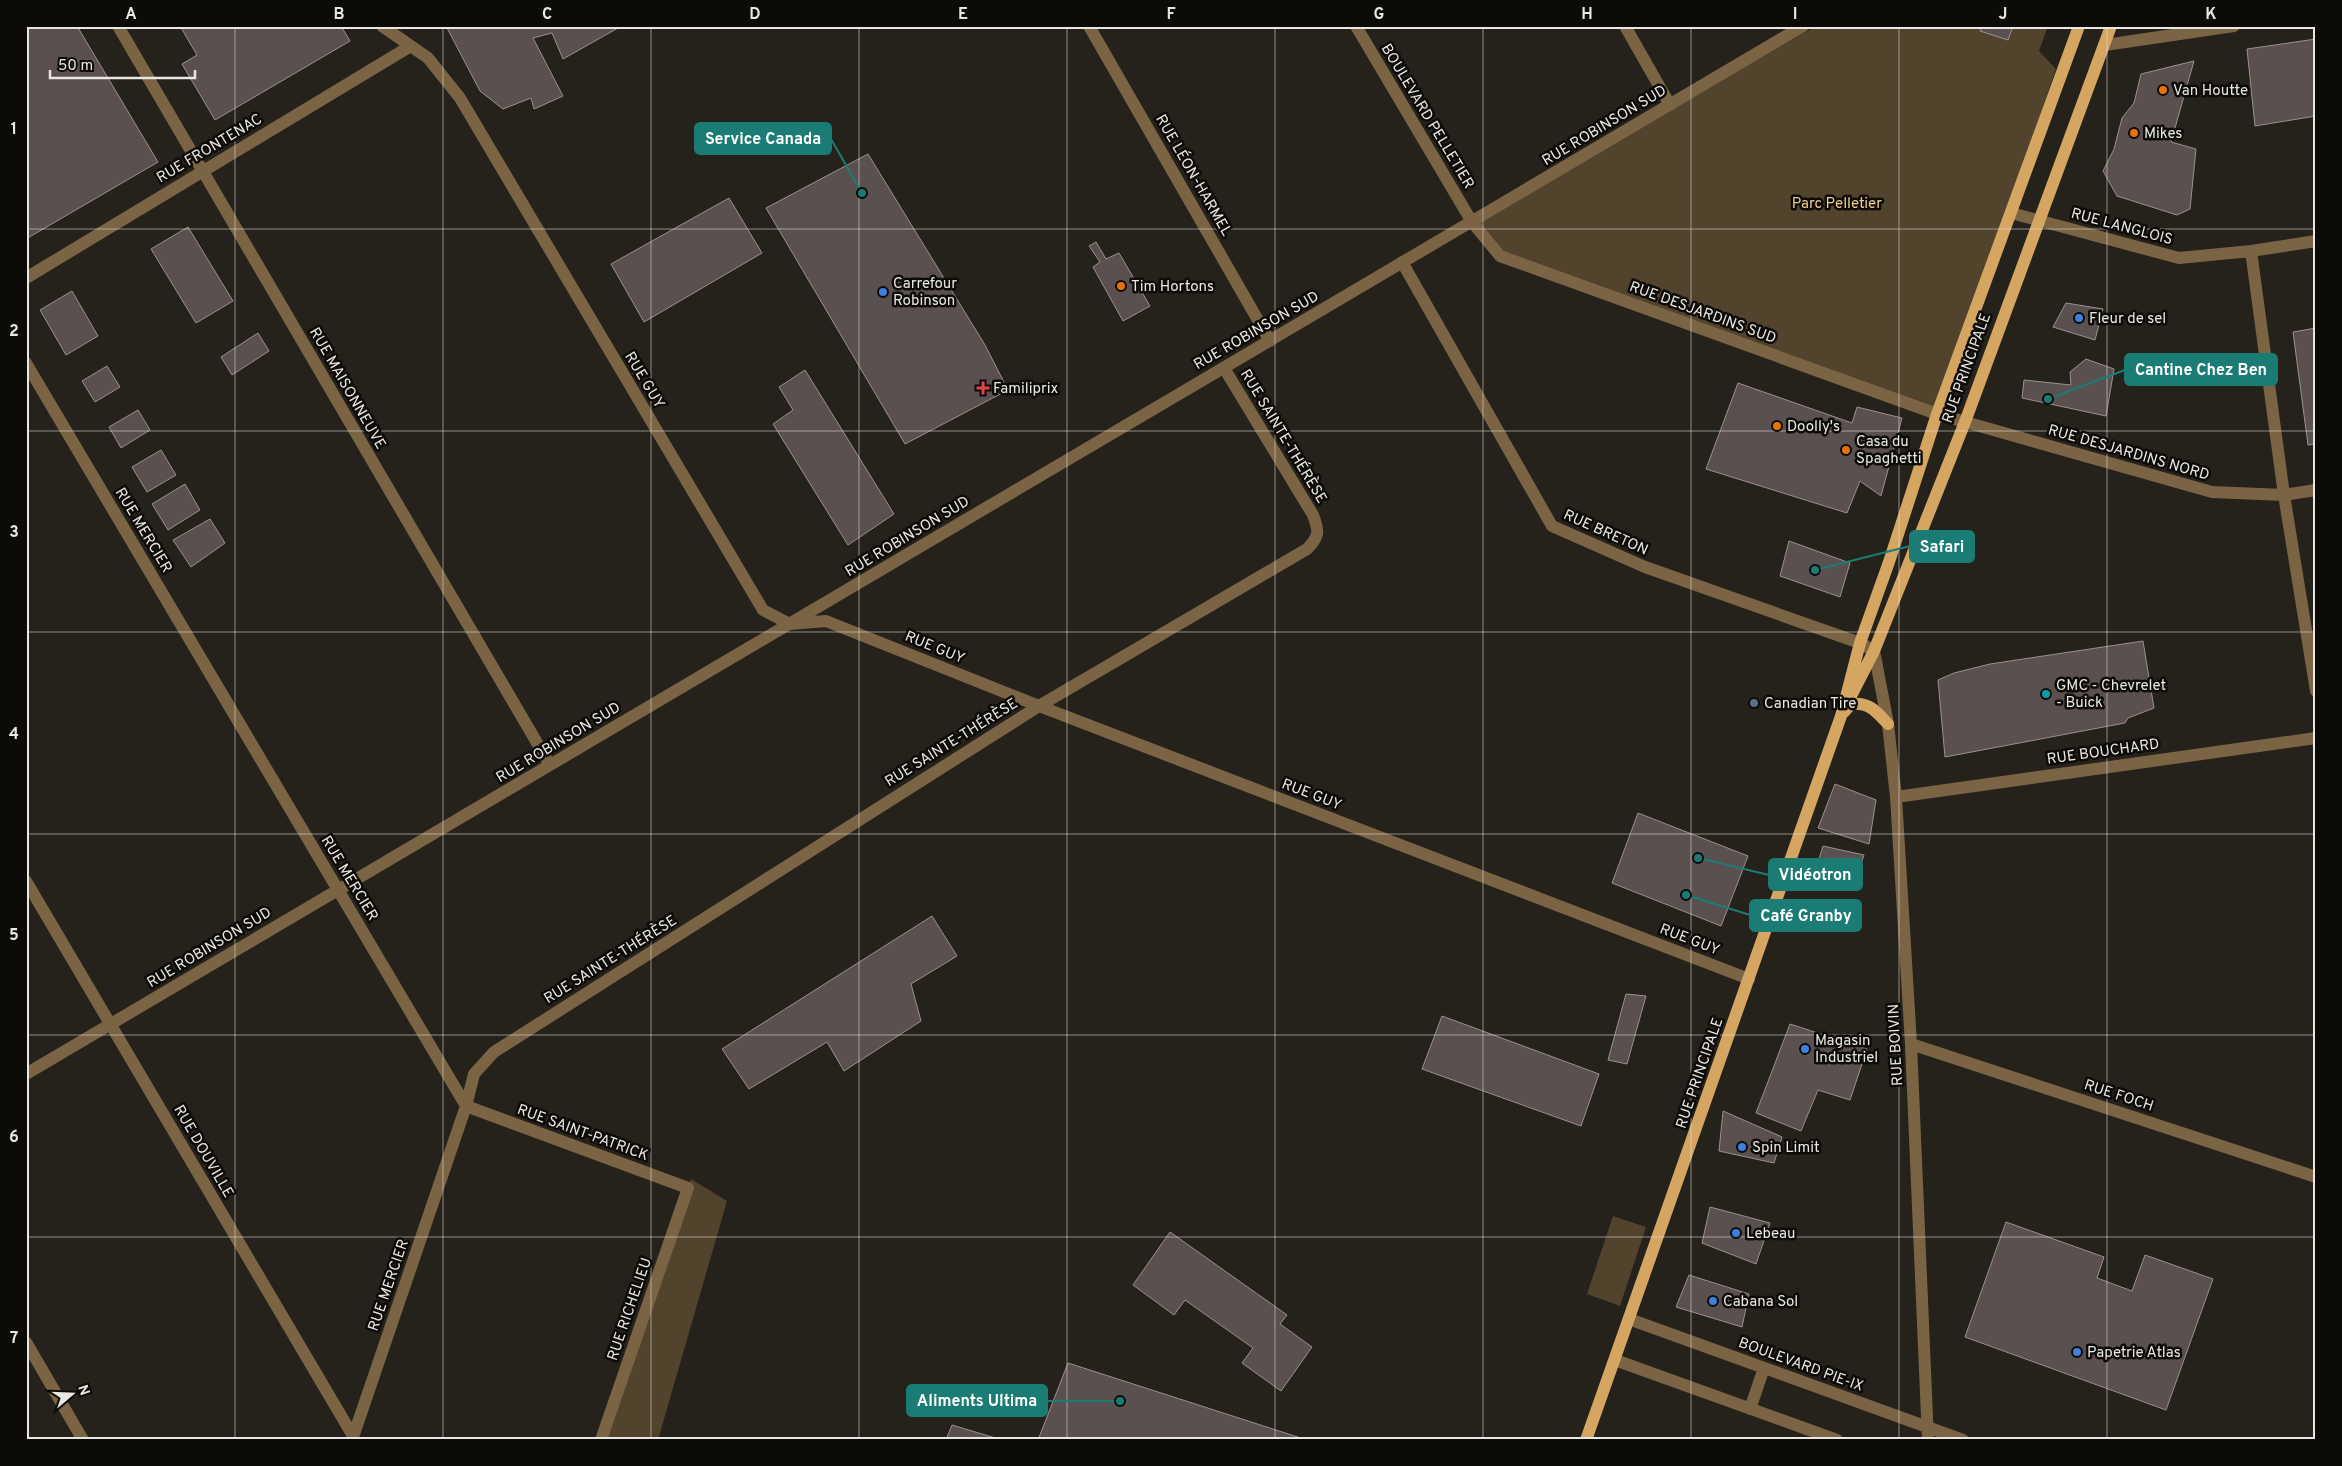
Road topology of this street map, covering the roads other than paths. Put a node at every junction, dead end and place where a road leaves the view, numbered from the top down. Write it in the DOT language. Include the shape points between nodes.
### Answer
graph roads {
  1 [pos="118,26"];
  2 [pos="382,26"];
  3 [pos="1089,26"];
  4 [pos="1356,26"];
  5 [pos="1626,26"];
  6 [pos="1803,26"];
  7 [pos="2079,26"];
  8 [pos="2111,26"];
  9 [pos="2234,26"];
  10 [pos="2105,45"];
  11 [pos="409,46"];
  12 [pos="1670,105"];
  13 [pos="202,172"];
  14 [pos="2011,213"];
  15 [pos="2039,220"];
  16 [pos="1472,222"];
  17 [pos="2316,241"];
  18 [pos="2251,251"];
  19 [pos="1402,262"];
  20 [pos="26,278"];
  21 [pos="1270,340"];
  22 [pos="26,363"];
  23 [pos="1224,368"];
  24 [pos="1937,414"];
  25 [pos="1965,422"];
  26 [pos="2316,490"];
  27 [pos="2284,495"];
  28 [pos="790,624"];
  29 [pos="1860,643"];
  30 [pos="1874,651"];
  31 [pos="2316,691"];
  32 [pos="1039,706"];
  33 [pos="1841,716"];
  34 [pos="1888,724"];
  35 [pos="2316,738"];
  36 [pos="550,765"];
  37 [pos="1896,796"];
  38 [pos="26,881"];
  39 [pos="338,890"];
  40 [pos="1749,979"];
  41 [pos="110,1024"];
  42 [pos="1911,1044"];
  43 [pos="26,1074"];
  44 [pos="466,1106"];
  45 [pos="2316,1178"];
  46 [pos="688,1188"];
  47 [pos="1629,1319"];
  48 [pos="26,1342"];
  49 [pos="1614,1360"];
  50 [pos="1764,1368"];
  51 [pos="1750,1409"];
  52 [pos="1928,1433"];
  53 [pos="353,1438"];
  54 [pos="84,1440"];
  55 [pos="601,1440"];
  56 [pos="1586,1440"];
  57 [pos="1837,1440"];
  58 [pos="1963,1440"];
  1 -- 13 [label="street, RUE MAISONNEUVE"];
  2 -- 11 [label="street, RUE GUY"];
  3 -- 21 [label="street, RUE LÉON-HARMEL"];
  4 -- 16 [label="street, BOULEVARD PELLETIER"];
  5 -- 12 [label="street"];
  6 -- 12 [label="street, RUE ROBINSON SUD"];
  7 -- 14 [label="main road, RUE PRINCIPALE"];
  8 -- 10 [label="main road, RUE PRINCIPALE"];
  9 -- 10 [label="street"];
  10 -- 15 [label="main road, RUE PRINCIPALE"];
  11 -- 13 [label="street, RUE FRONTENAC"];
  11 -- 28 [label="street, RUE GUY" via="428,58 460,98 763,610"];
  12 -- 16 [label="street, RUE ROBINSON SUD"];
  13 -- 20 [label="street, RUE FRONTENAC"];
  13 -- 36 [label="street, RUE MAISONNEUVE"];
  14 -- 15 [label="street, RUE LANGLOIS"];
  14 -- 24 [label="main road, RUE PRINCIPALE"];
  15 -- 18 [label="street, RUE LANGLOIS" via="2179,258"];
  15 -- 25 [label="main road, RUE PRINCIPALE"];
  16 -- 19 [label="street, RUE ROBINSON SUD"];
  16 -- 24 [label="street, RUE DESJARDINS SUD" via="1500,256"];
  17 -- 18 [label="street, RUE LANGLOIS"];
  18 -- 27 [label="street"];
  19 -- 21 [label="street, RUE ROBINSON SUD"];
  19 -- 29 [label="street, RUE BRETON" via="1552,526 1645,567"];
  21 -- 23 [label="street, RUE ROBINSON SUD"];
  22 -- 39 [label="street, RUE MERCIER"];
  23 -- 28 [label="street, RUE ROBINSON SUD"];
  23 -- 32 [label="street, RUE SAINTE-THÉRÈSE" via="1313,515 1318,528 1317,539 1307,549"];
  24 -- 25 [label="street, RUE DESJARDINS NORD"];
  24 -- 29 [label="main road, RUE PRINCIPALE"];
  25 -- 27 [label="street, RUE DESJARDINS NORD" via="2212,492"];
  25 -- 30 [label="main road, RUE PRINCIPALE"];
  26 -- 27 [label="street, RUE DESJARDINS NORD"];
  27 -- 31 [label="street"];
  28 -- 32 [label="street, RUE GUY" via="826,621"];
  28 -- 36 [label="street, RUE ROBINSON SUD"];
  29 -- 30 [label="street, RUE BRETON"];
  29 -- 33 [label="main road, RUE PRINCIPALE"];
  30 -- 33 [label="main road, RUE PRINCIPALE"];
  30 -- 34 [label="street, RUE BOIVIN"];
  32 -- 40 [label="street, RUE GUY"];
  32 -- 44 [label="street, RUE SAINTE-THÉRÈSE" via="494,1052 474,1074"];
  33 -- 34 [label="main road" via="1851,704 1861,703 1872,707"];
  33 -- 40 [label="main road, RUE PRINCIPALE"];
  34 -- 37 [label="street, RUE BOIVIN"];
  35 -- 37 [label="street, RUE BOUCHARD"];
  36 -- 39 [label="street, RUE ROBINSON SUD"];
  37 -- 42 [label="street, RUE BOIVIN"];
  38 -- 41 [label="street, RUE DOUVILLE"];
  39 -- 41 [label="street, RUE ROBINSON SUD"];
  39 -- 44 [label="street, RUE MERCIER"];
  40 -- 47 [label="main road, RUE PRINCIPALE"];
  41 -- 43 [label="street, RUE ROBINSON SUD"];
  41 -- 53 [label="street, RUE DOUVILLE"];
  42 -- 45 [label="street, RUE FOCH"];
  42 -- 52 [label="street, RUE BOIVIN"];
  44 -- 46 [label="street, RUE SAINT-PATRICK"];
  44 -- 53 [label="street, RUE MERCIER"];
  46 -- 55 [label="street, RUE RICHELIEU"];
  47 -- 49 [label="main road, RUE PRINCIPALE"];
  47 -- 50 [label="street, BOULEVARD PIE-IX"];
  48 -- 54 [label="street"];
  49 -- 51 [label="street"];
  49 -- 56 [label="main road, RUE PRINCIPALE"];
  50 -- 51 [label="street"];
  50 -- 52 [label="street, BOULEVARD PIE-IX"];
  51 -- 57 [label="street"];
  52 -- 58 [label="street, BOULEVARD PIE-IX"];
}
